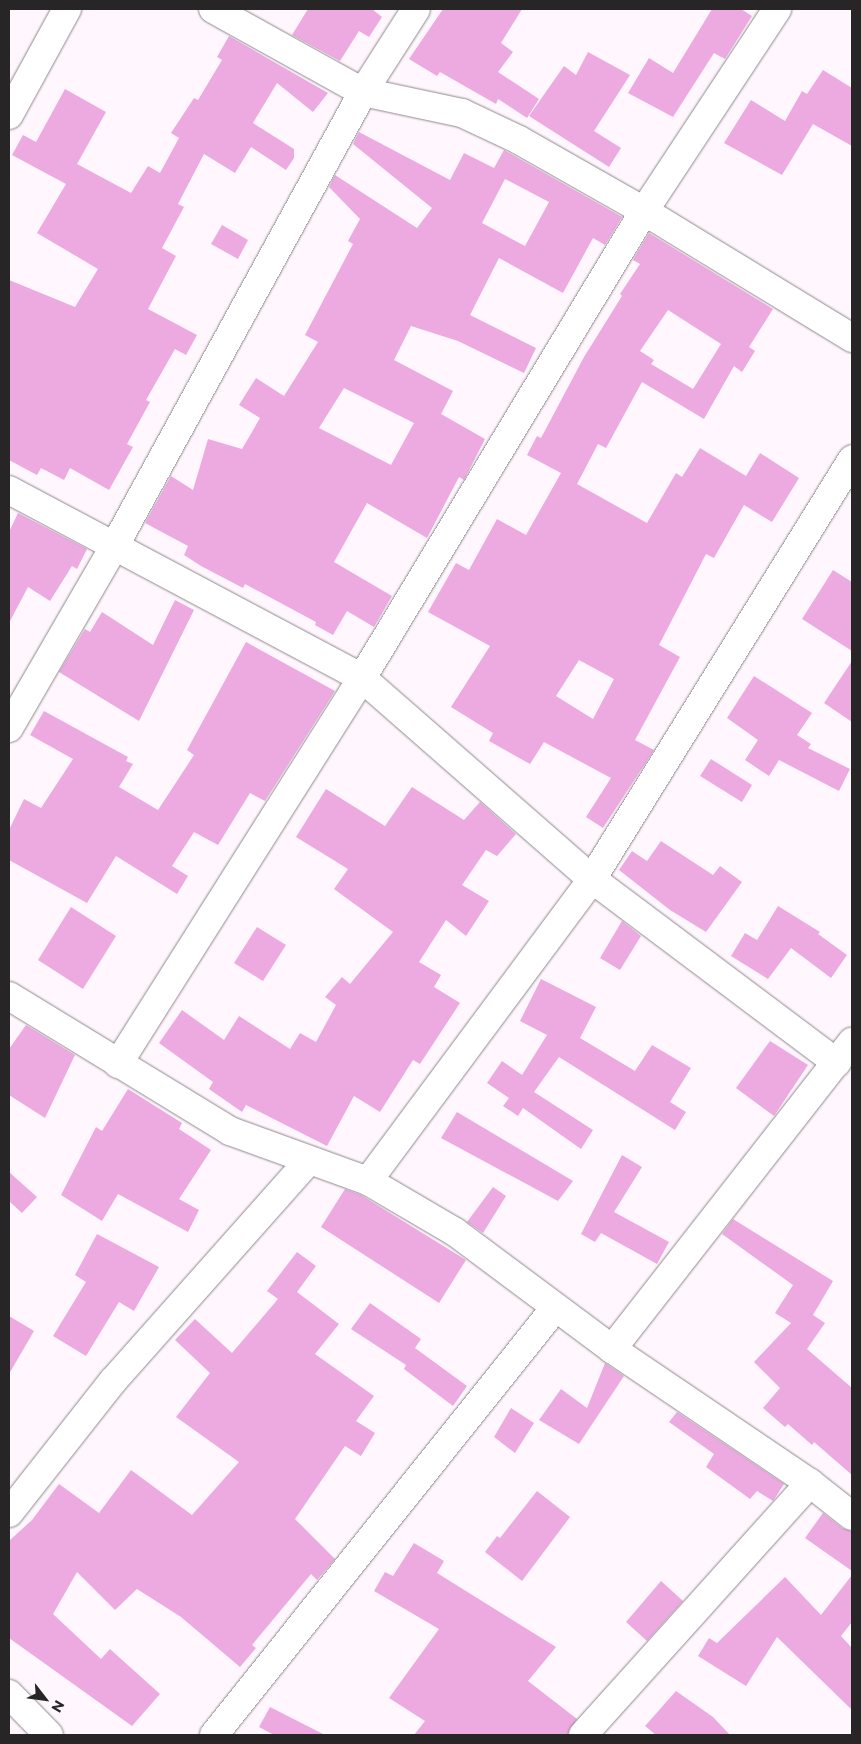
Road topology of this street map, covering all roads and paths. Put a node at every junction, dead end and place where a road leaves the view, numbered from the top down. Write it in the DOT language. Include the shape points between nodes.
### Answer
graph roads {
  1 [pos="67,9"];
  2 [pos="213,9"];
  3 [pos="416,9"];
  4 [pos="777,9"];
  5 [pos="363,92"];
  6 [pos="9,115"];
  7 [pos="644,211"];
  8 [pos="852,338"];
  9 [pos="852,459"];
  10 [pos="9,490"];
  11 [pos="114,547"];
  12 [pos="362,678"];
  13 [pos="9,728"];
  14 [pos="592,879"];
  15 [pos="9,996"];
  16 [pos="845,1053"];
  17 [pos="118,1064"];
  18 [pos="308,1161"];
  19 [pos="368,1181"];
  20 [pos="555,1308"];
  21 [pos="612,1349"];
  22 [pos="810,1483"];
  23 [pos="9,1513"];
  24 [pos="852,1516"];
  25 [pos="9,1694"];
  26 [pos="49,1735"];
  27 [pos="214,1735"];
  28 [pos="583,1735"];
  1 -- 6 [label="street"];
  2 -- 5 [label="street"];
  3 -- 5 [label="street"];
  4 -- 7 [label="street"];
  5 -- 7 [label="street" via="462,113 519,140"];
  5 -- 11 [label="street"];
  7 -- 8 [label="street"];
  7 -- 12 [label="street"];
  9 -- 14 [label="street"];
  10 -- 11 [label="street"];
  11 -- 12 [label="street"];
  11 -- 13 [label="street"];
  12 -- 14 [label="street"];
  12 -- 17 [label="street"];
  14 -- 16 [label="street"];
  14 -- 19 [label="street"];
  15 -- 17 [label="street"];
  16 -- 21 [label="street"];
  17 -- 18 [label="street" via="230,1131"];
  18 -- 19 [label="street"];
  18 -- 23 [label="street" via="113,1381"];
  19 -- 20 [label="street" via="454,1232"];
  20 -- 21 [label="street"];
  20 -- 27 [label="street"];
  21 -- 22 [label="street"];
  22 -- 24 [label="street"];
  22 -- 28 [label="street"];
  25 -- 26 [label="street"];
}
